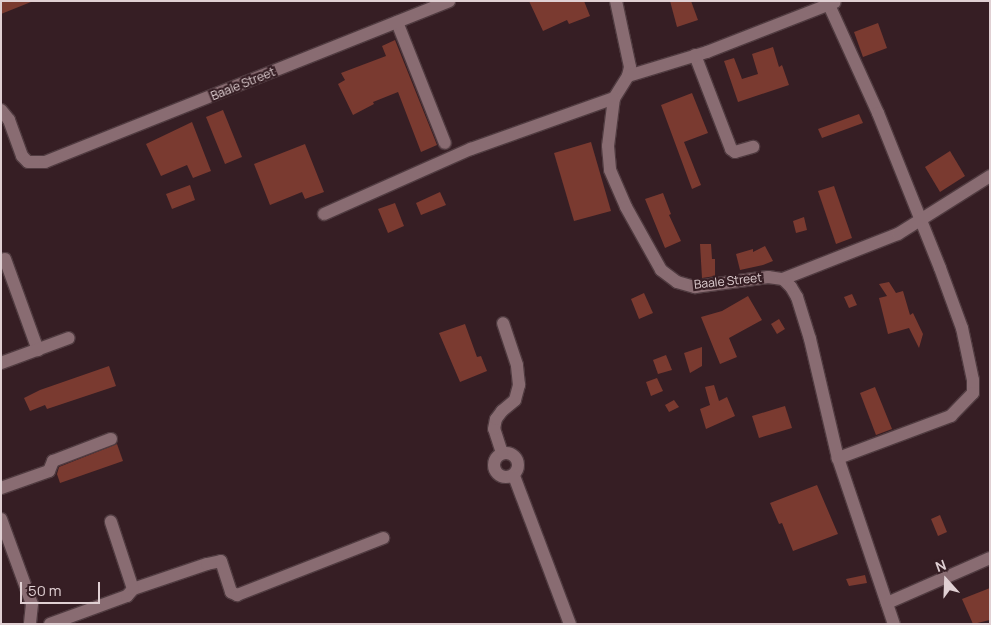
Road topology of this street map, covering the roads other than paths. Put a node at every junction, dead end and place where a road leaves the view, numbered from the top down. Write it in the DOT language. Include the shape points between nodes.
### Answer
graph roads {
  1 [pos="449,1"];
  2 [pos="616,1"];
  3 [pos="833,3"];
  4 [pos="397,22"];
  5 [pos="695,55"];
  6 [pos="628,76"];
  7 [pos="614,98"];
  8 [pos="1,110"];
  9 [pos="445,143"];
  10 [pos="753,147"];
  11 [pos="990,176"];
  12 [pos="324,214"];
  13 [pos="922,219"];
  14 [pos="5,259"];
  15 [pos="783,279"];
  16 [pos="503,323"];
  17 [pos="69,338"];
  18 [pos="38,350"];
  19 [pos="1,363"];
  20 [pos="111,439"];
  21 [pos="838,458"];
  22 [pos="1,488"];
  23 [pos="1,518"];
  24 [pos="111,522"];
  25 [pos="383,538"];
  26 [pos="990,558"];
  27 [pos="133,590"];
  28 [pos="887,603"];
  29 [pos="30,624"];
  30 [pos="50,624"];
  31 [pos="570,624"];
  32 [pos="894,624"];
  1 -- 4 [label="street, Baale Street"];
  2 -- 6 [label="street" via="630,57"];
  3 -- 5 [label="street"];
  3 -- 13 [label="street"];
  4 -- 8 [label="street, Baale Street" via="36,164 22,156 9,120"];
  4 -- 9 [label="street"];
  5 -- 6 [label="street"];
  5 -- 10 [label="street" via="732,149 735,152"];
  6 -- 7 [label="street, Baale Street"];
  7 -- 12 [label="street" via="471,149"];
  7 -- 15 [label="street, Baale Street" via="608,146 610,170 626,207 661,270 677,282 695,287 758,278"];
  11 -- 13 [label="street"];
  13 -- 15 [label="street" via="898,234"];
  13 -- 21 [label="street" via="962,328 973,393 951,416"];
  14 -- 18 [label="street"];
  15 -- 21 [label="street" via="791,287 800,306"];
  16 -- 31 [label="street" via="518,365 520,386 515,400 496,419 494,429 502,453 511,454 517,460 514,476"];
  17 -- 18 [label="street"];
  18 -- 19 [label="street"];
  20 -- 22 [label="street" via="53,461 49,471"];
  21 -- 28 [label="street"];
  23 -- 29 [label="street" via="32,604"];
  24 -- 27 [label="street"];
  25 -- 27 [label="street" via="237,594 231,592 221,562"];
  26 -- 28 [label="street"];
  27 -- 30 [label="street" via="127,596"];
  28 -- 32 [label="street"];
}
